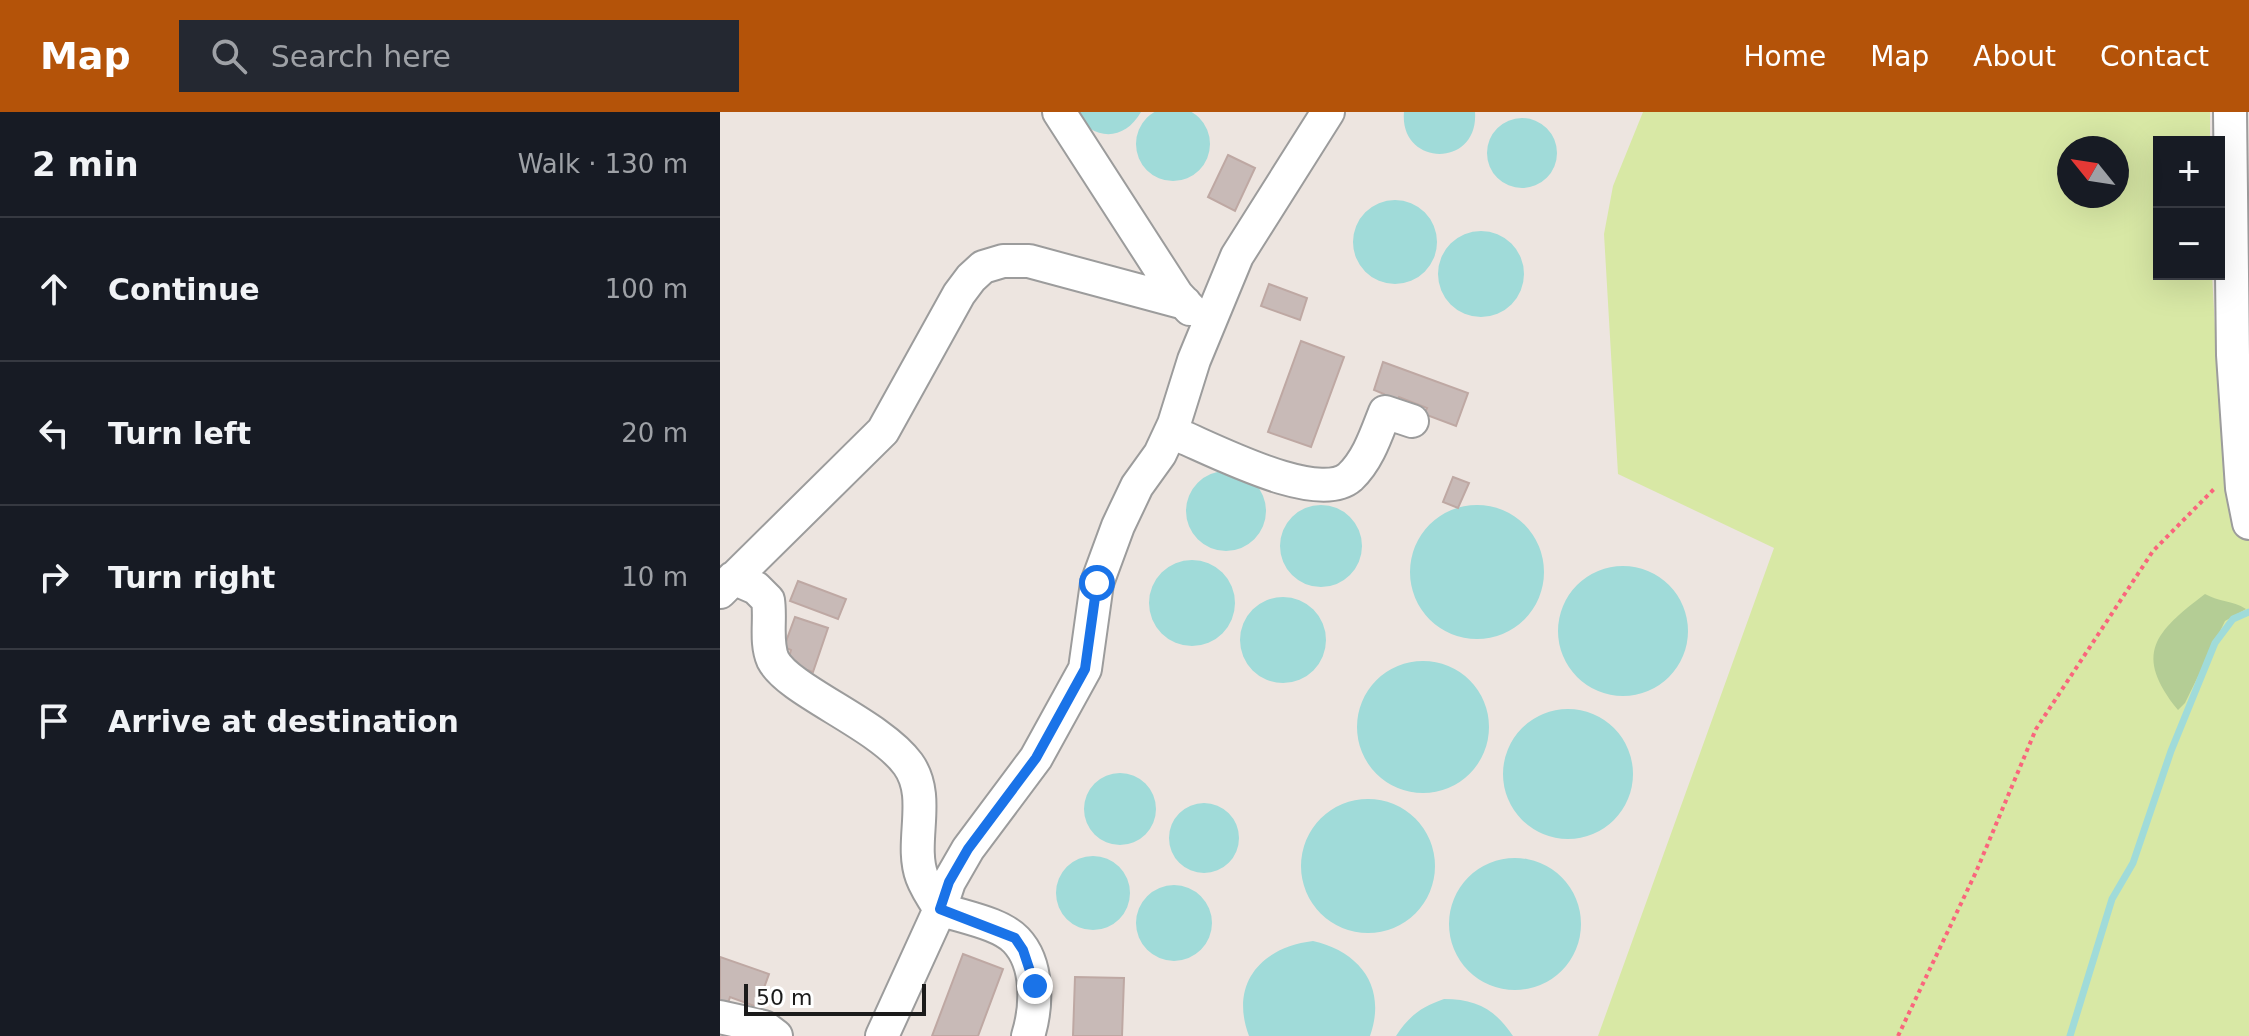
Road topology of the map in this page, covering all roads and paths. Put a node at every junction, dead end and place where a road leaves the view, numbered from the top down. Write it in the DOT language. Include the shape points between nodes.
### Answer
graph roads {
  1 [pos="1059,112"];
  2 [pos="1328,112"];
  3 [pos="2230,112"];
  4 [pos="1197,313"];
  5 [pos="1412,421"];
  6 [pos="1171,432"];
  7 [pos="2240,465"];
  8 [pos="2249,523"];
  9 [pos="727,585"];
  10 [pos="940,909"];
  11 [pos="720,1017"];
  12 [pos="776,1036"];
  13 [pos="882,1036"];
  14 [pos="1028,1036"];
  15 [pos="1898,1036"];
  1 -- 4 [label="lane"];
  2 -- 4 [label="lane"];
  3 -- 7 [label="lane" via="2231,293"];
  4 -- 6 [label="lane"];
  4 -- 9 [label="lane" via="1029,261 983,267 959,294 883,431"];
  5 -- 6 [label="lane" via="1385,412 1368,453 1348,479 1327,484 1299,484"];
  6 -- 10 [label="lane" via="1137,486 1097,583 1085,669 1036,758 968,849"];
  7 -- 8 [label="lane"];
  7 -- 15 [label="path" via="2153,551 2036,729"];
  9 -- 10 [label="lane" via="756,588 768,600 774,661 888,740 910,767 919,792 921,875"];
  10 -- 13 [label="lane"];
  10 -- 14 [label="lane" via="1015,938 1035,986"];
  11 -- 12 [label="lane" via="764,1027"];
}
